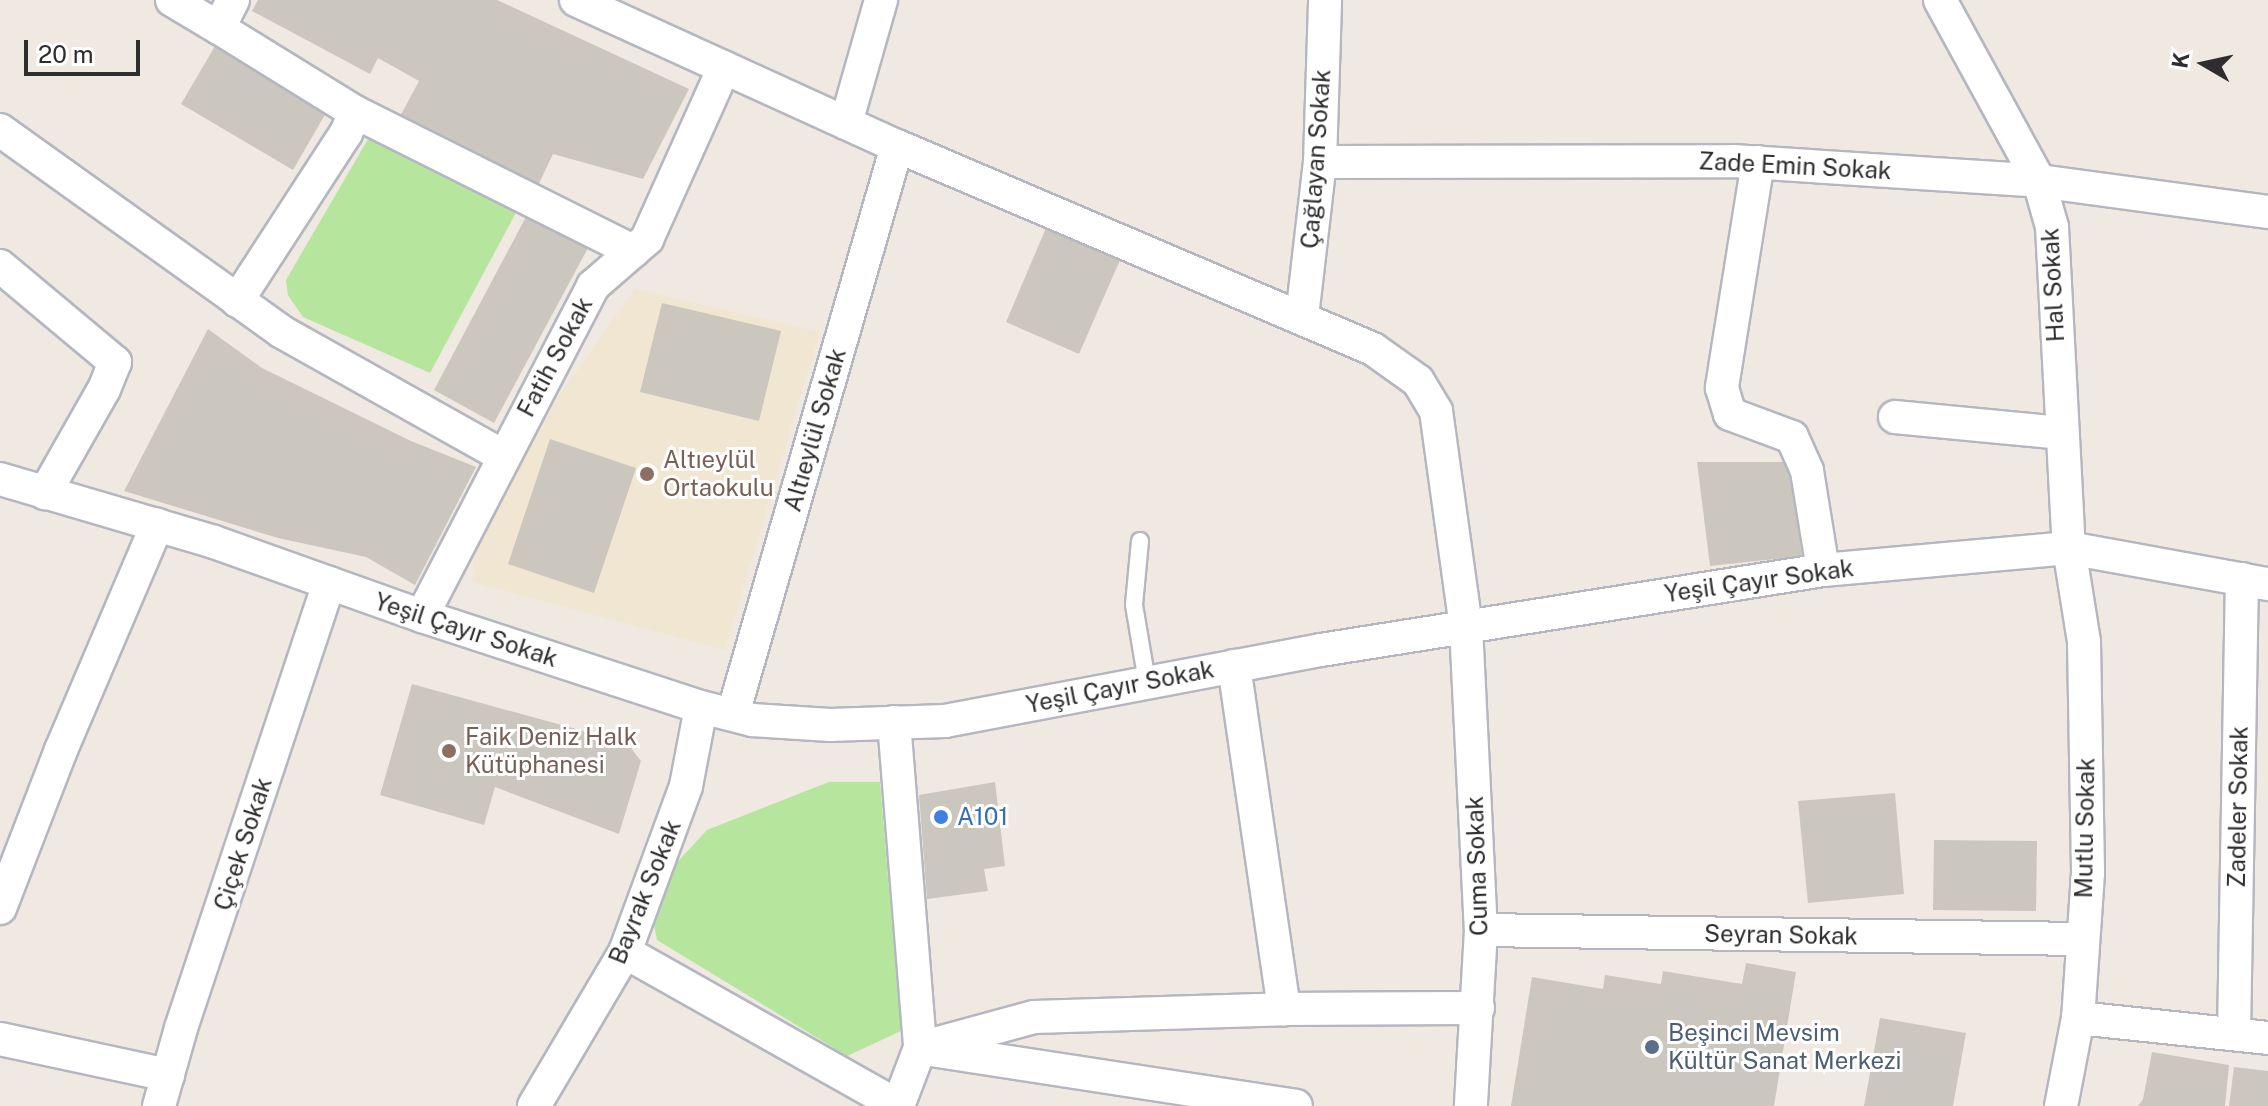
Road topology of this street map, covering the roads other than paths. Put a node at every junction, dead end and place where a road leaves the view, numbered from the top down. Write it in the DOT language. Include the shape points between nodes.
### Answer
graph roads {
  1 [pos="172,0"];
  2 [pos="576,0"];
  3 [pos="881,0"];
  4 [pos="1325,0"];
  5 [pos="1940,0"];
  6 [pos="226,14"];
  7 [pos="724,68"];
  8 [pos="355,112"];
  9 [pos="846,123"];
  10 [pos="0,130"];
  11 [pos="897,146"];
  12 [pos="1320,162"];
  13 [pos="1758,162"];
  14 [pos="2039,181"];
  15 [pos="2268,212"];
  16 [pos="633,251"];
  17 [pos="0,266"];
  18 [pos="237,301"];
  19 [pos="1302,317"];
  20 [pos="1895,417"];
  21 [pos="2060,433"];
  22 [pos="503,456"];
  23 [pos="0,481"];
  24 [pos="45,493"];
  25 [pos="157,525"];
  26 [pos="1140,541"];
  27 [pos="2069,548"];
  28 [pos="1823,570"];
  29 [pos="2255,582"];
  30 [pos="329,583"];
  31 [pos="422,616"];
  32 [pos="1466,626"];
  33 [pos="1234,666"];
  34 [pos="1147,682"];
  35 [pos="701,707"];
  36 [pos="733,714"];
  37 [pos="894,722"];
  38 [pos="0,908"];
  39 [pos="1481,930"];
  40 [pos="2081,939"];
  41 [pos="625,952"];
  42 [pos="1478,1008"];
  43 [pos="1284,1009"];
  44 [pos="2078,1018"];
  45 [pos="2234,1034"];
  46 [pos="2268,1038"];
  47 [pos="0,1039"];
  48 [pos="920,1048"];
  49 [pos="168,1075"];
  50 [pos="159,1106"];
  51 [pos="534,1106"];
  52 [pos="898,1106"];
  53 [pos="1296,1106"];
  54 [pos="1471,1106"];
  55 [pos="2061,1106"];
  1 -- 6 [label="street"];
  2 -- 7 [label="street, Cuma Sokak"];
  3 -- 9 [label="street"];
  4 -- 12 [label="street, Çağlayan Sokak"];
  5 -- 14 [label="street, Hal Sokak"];
  6 -- 8 [label="street"];
  7 -- 9 [label="street, Cuma Sokak"];
  7 -- 16 [label="street, Fatih Sokak" via="647,239"];
  8 -- 16 [label="street"];
  8 -- 18 [label="street"];
  9 -- 11 [label="street, Cuma Sokak"];
  10 -- 18 [label="street"];
  11 -- 19 [label="street, Cuma Sokak"];
  11 -- 36 [label="street, Altıeylül Sokak"];
  12 -- 13 [label="street, Zade Emin Sokak"];
  12 -- 19 [label="street, Çağlayan Sokak"];
  13 -- 14 [label="street, Zade Emin Sokak"];
  13 -- 28 [label="street" via="1722,388 1730,414 1792,437 1807,471"];
  14 -- 15 [label="street, Zade Emin Sokak"];
  14 -- 21 [label="street, Hal Sokak" via="2052,227"];
  16 -- 22 [label="street, Fatih Sokak" via="593,286"];
  17 -- 24 [label="street" via="115,362"];
  18 -- 22 [label="street" via="282,332"];
  19 -- 32 [label="street, Cuma Sokak" via="1373,349 1418,381 1436,411"];
  20 -- 21 [label="street"];
  21 -- 27 [label="street, Hal Sokak"];
  22 -- 31 [label="street, Fatih Sokak"];
  23 -- 24 [label="street, Yeşil Çayır Sokak"];
  24 -- 25 [label="street, Yeşil Çayır Sokak"];
  25 -- 30 [label="street, Yeşil Çayır Sokak"];
  25 -- 38 [label="street"];
  26 -- 34 [label="lane" via="1134,605"];
  27 -- 28 [label="street, Yeşil Çayır Sokak"];
  27 -- 29 [label="street, Yeşil Çayır Sokak"];
  27 -- 40 [label="street, Mutlu Sokak" via="2084,642 2088,873"];
  28 -- 32 [label="street, Yeşil Çayır Sokak"];
  29 -- 45 [label="street, Zadeler Sokak"];
  30 -- 31 [label="street, Yeşil Çayır Sokak"];
  30 -- 49 [label="street, Çiçek Sokak"];
  31 -- 35 [label="street, Yeşil Çayır Sokak"];
  32 -- 33 [label="street, Yeşil Çayır Sokak"];
  32 -- 39 [label="street, Cuma Sokak"];
  33 -- 34 [label="street, Yeşil Çayır Sokak"];
  33 -- 43 [label="street"];
  34 -- 37 [label="street, Yeşil Çayır Sokak" via="945,721"];
  35 -- 36 [label="street, Yeşil Çayır Sokak"];
  35 -- 41 [label="street, Bayrak Sokak" via="686,786"];
  36 -- 37 [label="street, Yeşil Çayır Sokak" via="830,725"];
  37 -- 48 [label="street"];
  39 -- 40 [label="street, Seyran Sokak"];
  39 -- 42 [label="street, Cuma Sokak"];
  40 -- 44 [label="street, Mutlu Sokak"];
  41 -- 51 [label="street, Bayrak Sokak"];
  41 -- 52 [label="street"];
  42 -- 43 [label="street"];
  42 -- 54 [label="street, Cuma Sokak"];
  43 -- 48 [label="street" via="1034,1017"];
  44 -- 45 [label="street"];
  44 -- 55 [label="street, Mutlu Sokak"];
  45 -- 46 [label="street"];
  47 -- 49 [label="street"];
  48 -- 52 [label="street"];
  48 -- 53 [label="street"];
  49 -- 50 [label="street, Çiçek Sokak"];
}
